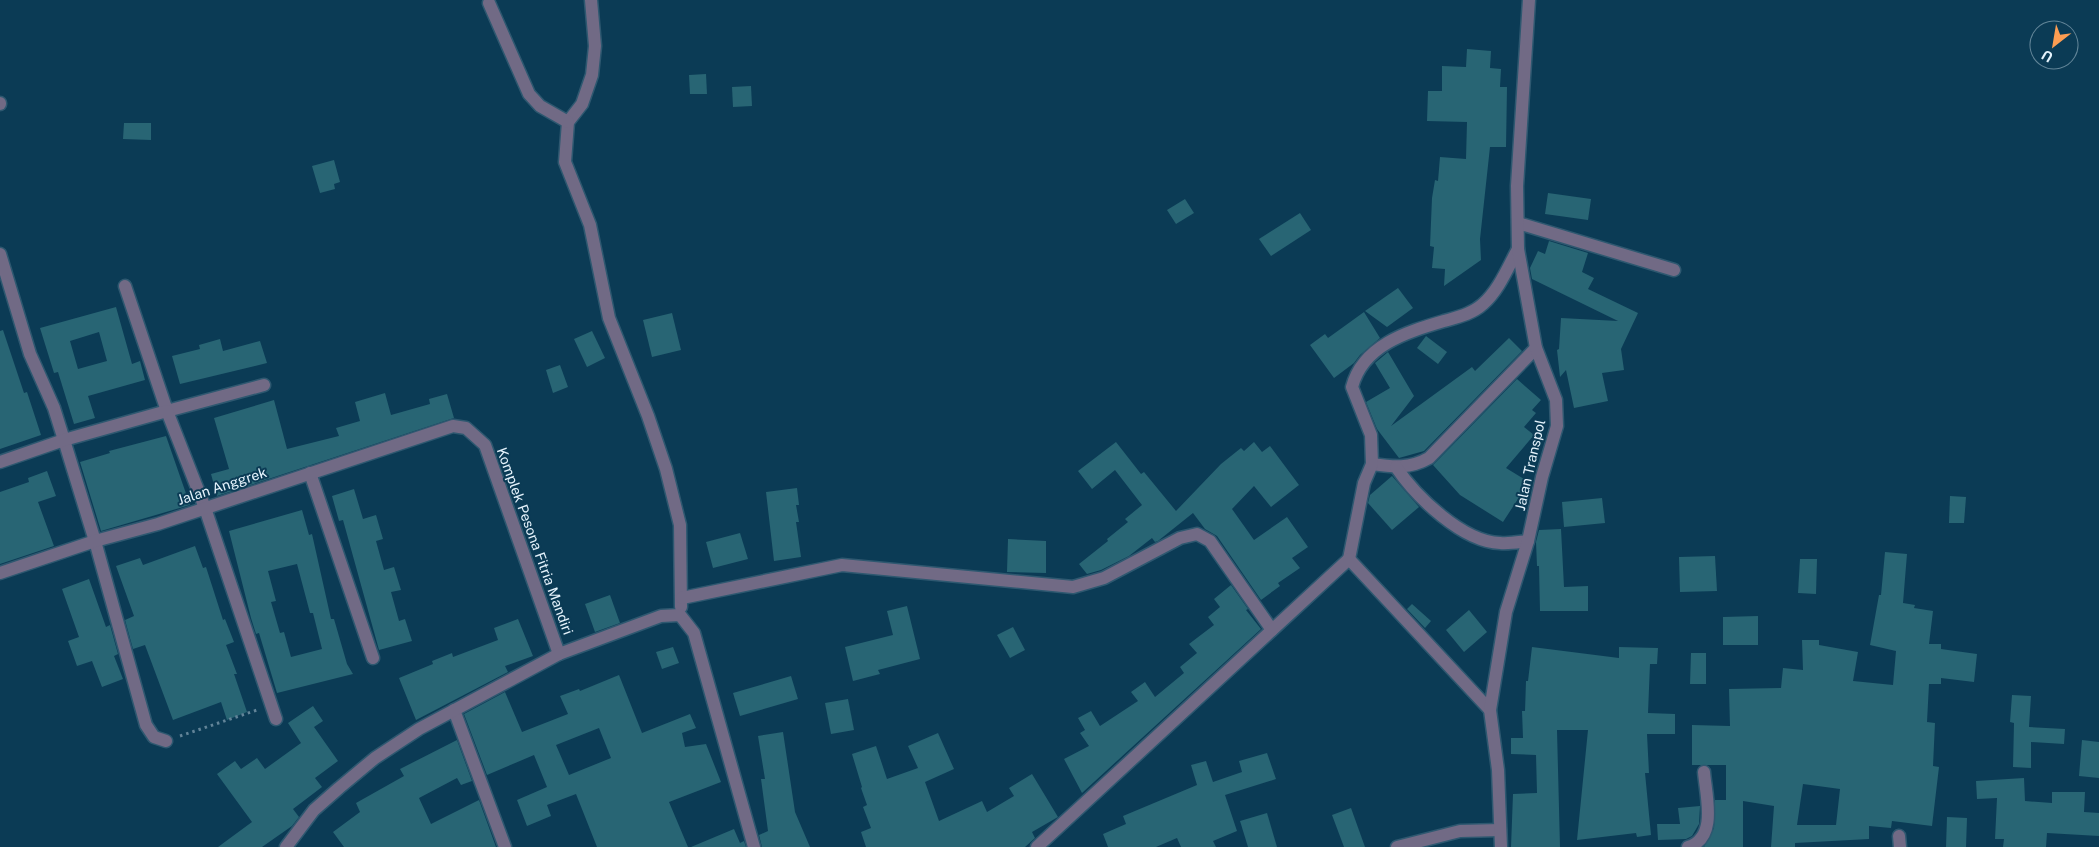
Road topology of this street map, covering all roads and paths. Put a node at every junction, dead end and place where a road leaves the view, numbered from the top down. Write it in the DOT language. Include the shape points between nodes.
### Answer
graph roads {
  1 [pos="590,0"];
  2 [pos="1529,0"];
  3 [pos="489,3"];
  4 [pos="568,122"];
  5 [pos="1518,223"];
  6 [pos="1518,249"];
  7 [pos="0,254"];
  8 [pos="1674,270"];
  9 [pos="125,286"];
  10 [pos="1536,348"];
  11 [pos="264,385"];
  12 [pos="166,411"];
  13 [pos="453,426"];
  14 [pos="64,440"];
  15 [pos="0,462"];
  16 [pos="1372,464"];
  17 [pos="1396,467"];
  18 [pos="310,474"];
  19 [pos="205,508"];
  20 [pos="95,541"];
  21 [pos="1528,541"];
  22 [pos="1349,559"];
  23 [pos="0,573"];
  24 [pos="682,598"];
  25 [pos="680,615"];
  26 [pos="1272,630"];
  27 [pos="559,654"];
  28 [pos="373,658"];
  29 [pos="269,705"];
  30 [pos="454,710"];
  31 [pos="1490,710"];
  32 [pos="276,719"];
  33 [pos="166,741"];
  34 [pos="1704,772"];
  35 [pos="1500,830"];
  36 [pos="286,847"];
  37 [pos="505,847"];
  38 [pos="754,847"];
  39 [pos="1038,847"];
  40 [pos="1397,847"];
  41 [pos="1501,847"];
  42 [pos="1688,847"];
  1 -- 4 [label="street" via="595,46 592,75 582,104"];
  2 -- 5 [label="street, Jalan Transpol" via="1517,186"];
  3 -- 4 [label="street" via="529,94 540,106"];
  4 -- 24 [label="street" via="565,162 590,225 609,318 648,416 680,525"];
  5 -- 6 [label="street, Jalan Transpol"];
  5 -- 8 [label="street"];
  6 -- 10 [label="street, Jalan Transpol"];
  6 -- 16 [label="street" via="1501,281 1483,304 1462,316 1405,332 1361,364 1352,388 1371,435"];
  7 -- 14 [label="street" via="30,354"];
  9 -- 12 [label="street"];
  10 -- 17 [label="street" via="1429,458 1417,466"];
  10 -- 21 [label="street, Jalan Transpol" via="1556,400 1557,426"];
  11 -- 12 [label="street"];
  12 -- 14 [label="street"];
  12 -- 19 [label="street"];
  13 -- 18 [label="street, Jalan Anggrek"];
  13 -- 27 [label="street, Komplek Pesona Fitria Mandiri" via="466,428 485,446"];
  14 -- 15 [label="street"];
  14 -- 20 [label="street"];
  16 -- 17 [label="street"];
  16 -- 22 [label="street" via="1364,483"];
  17 -- 21 [label="street" via="1427,504 1467,532 1499,543"];
  18 -- 19 [label="street, Jalan Anggrek"];
  18 -- 28 [label="street"];
  19 -- 20 [label="street, Jalan Anggrek"];
  19 -- 29 [label="street"];
  20 -- 23 [label="street, Jalan Anggrek"];
  20 -- 33 [label="street" via="146,725 154,737"];
  21 -- 31 [label="street, Jalan Transpol" via="1506,612"];
  22 -- 26 [label="street"];
  22 -- 31 [label="street"];
  24 -- 25 [label="street"];
  24 -- 26 [label="street" via="842,565 1073,587 1104,578 1180,538 1197,534 1210,541"];
  25 -- 27 [label="street" via="661,616"];
  25 -- 38 [label="street" via="694,633"];
  26 -- 39 [label="street"];
  27 -- 30 [label="street"];
  29 -- 32 [label="street"];
  29 -- 33 [label="path"];
  30 -- 36 [label="street" via="375,758 314,810"];
  30 -- 37 [label="street"];
  31 -- 35 [label="street, Jalan Transpol" via="1498,770"];
  34 -- 42 [label="street" via="1708,825 1702,838"];
  35 -- 40 [label="street" via="1460,831"];
  35 -- 41 [label="street, Jalan Transpol"];
}
